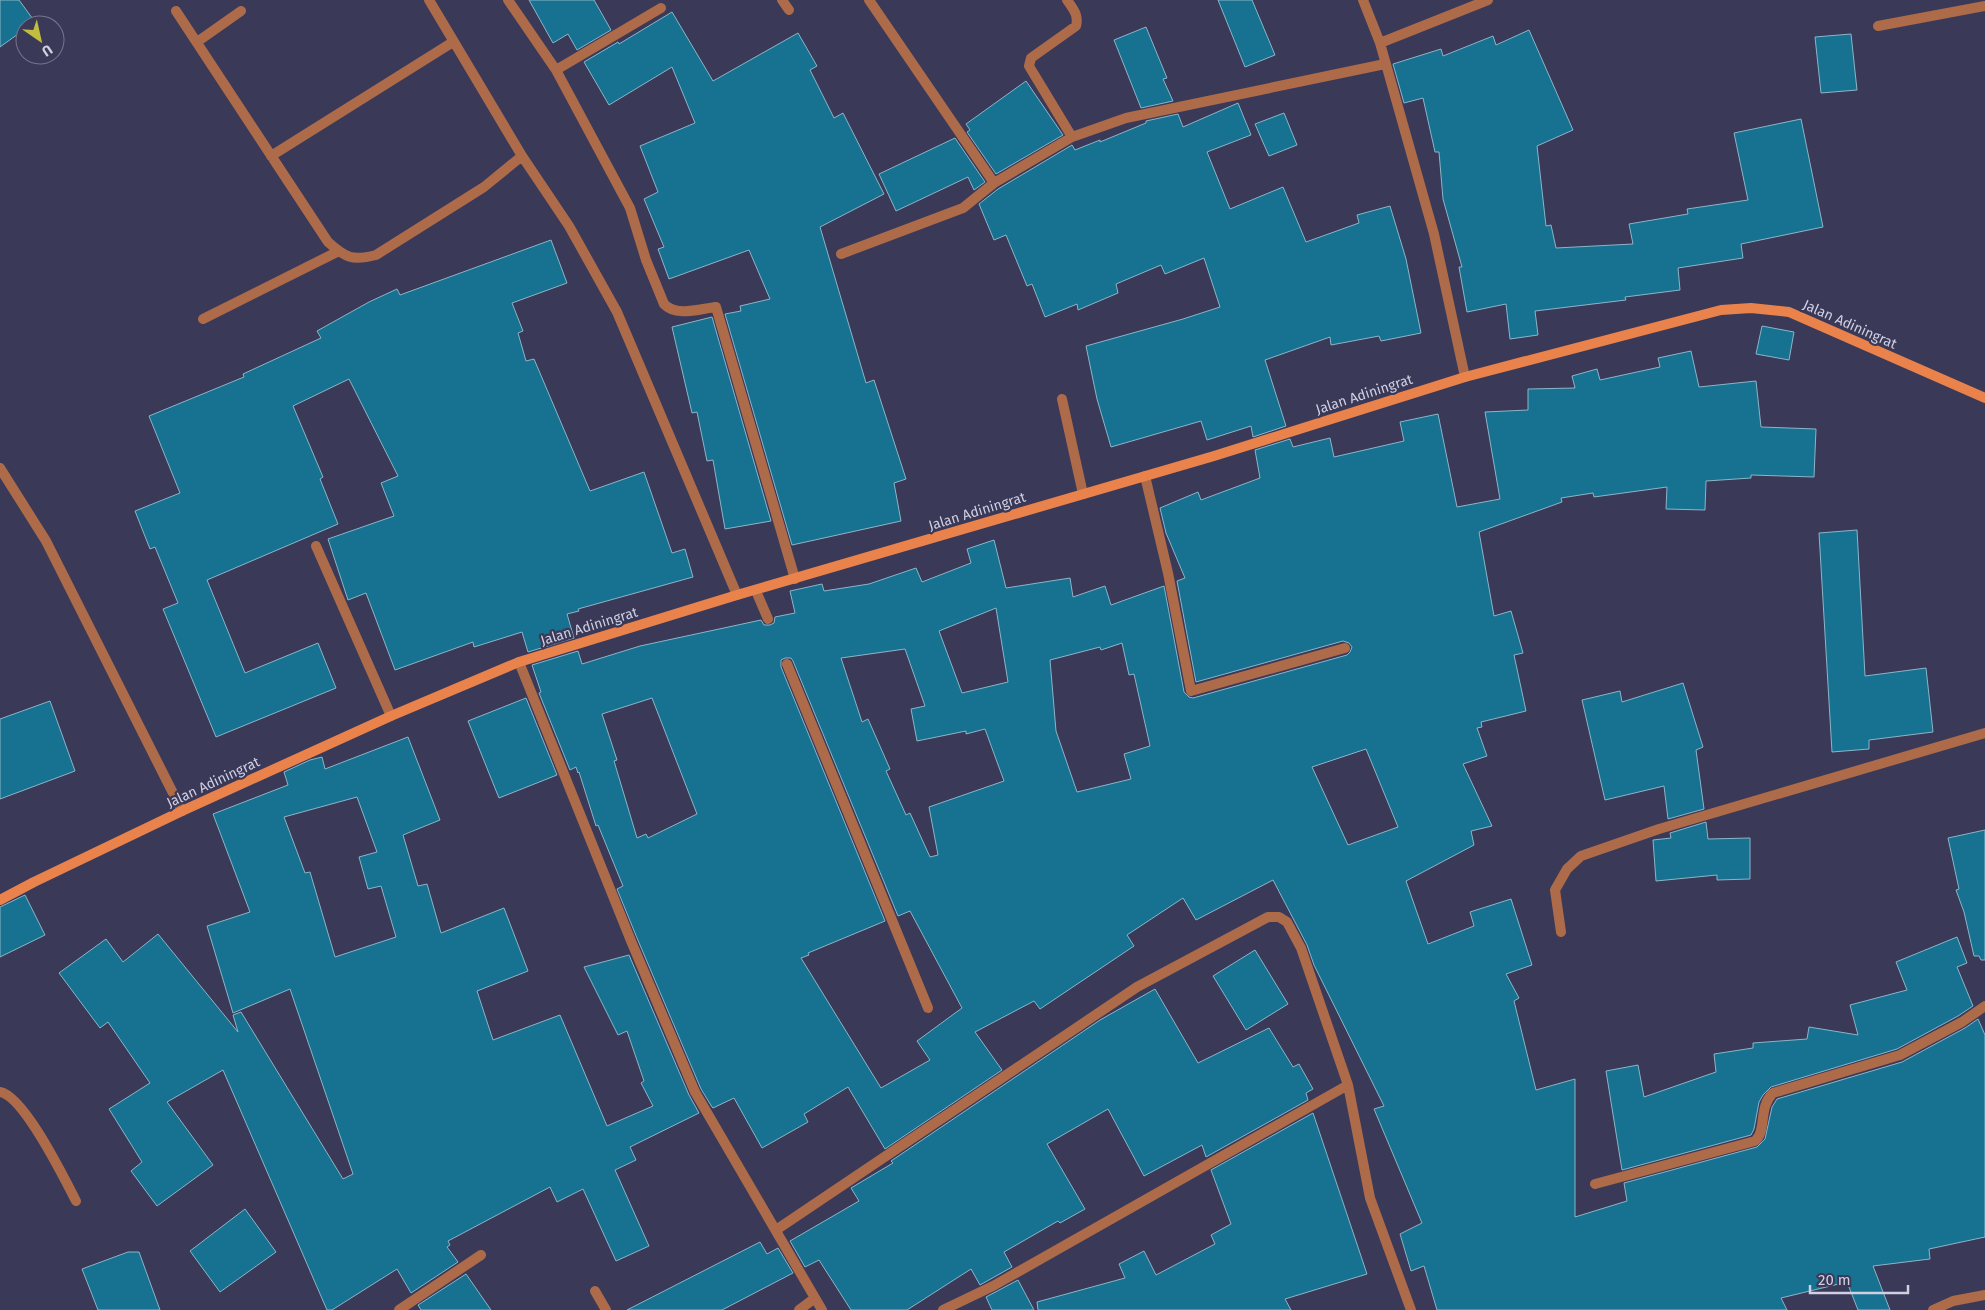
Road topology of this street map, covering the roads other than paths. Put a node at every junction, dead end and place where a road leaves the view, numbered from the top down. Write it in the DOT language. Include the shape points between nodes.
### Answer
graph roads {
  1 [pos="429,0"];
  2 [pos="508,0"];
  3 [pos="782,0"];
  4 [pos="869,0"];
  5 [pos="1067,0"];
  6 [pos="1363,0"];
  7 [pos="1488,0"];
  8 [pos="1985,6"];
  9 [pos="661,8"];
  10 [pos="789,10"];
  11 [pos="176,11"];
  12 [pos="241,11"];
  13 [pos="1878,26"];
  14 [pos="197,42"];
  15 [pos="452,42"];
  16 [pos="1380,43"];
  17 [pos="1385,64"];
  18 [pos="556,70"];
  19 [pos="1072,137"];
  20 [pos="271,156"];
  21 [pos="522,156"];
  22 [pos="994,183"];
  23 [pos="339,251"];
  24 [pos="841,254"];
  25 [pos="203,319"];
  26 [pos="1465,377"];
  27 [pos="1985,398"];
  28 [pos="1062,399"];
  29 [pos="0,468"];
  30 [pos="1145,476"];
  31 [pos="1083,494"];
  32 [pos="316,546"];
  33 [pos="796,579"];
  34 [pos="756,590"];
  35 [pos="737,595"];
  36 [pos="768,619"];
  37 [pos="1345,648"];
  38 [pos="519,662"];
  39 [pos="787,664"];
  40 [pos="391,716"];
  41 [pos="1985,733"];
  42 [pos="182,811"];
  43 [pos="0,900"];
  44 [pos="1561,932"];
  45 [pos="1985,1006"];
  46 [pos="928,1008"];
  47 [pos="1348,1085"];
  48 [pos="0,1092"];
  49 [pos="1596,1184"];
  50 [pos="76,1201"];
  51 [pos="776,1230"];
  52 [pos="481,1256"];
  53 [pos="595,1291"];
  54 [pos="1985,1295"];
  55 [pos="815,1298"];
  56 [pos="399,1310"];
  57 [pos="606,1310"];
  58 [pos="799,1310"];
  59 [pos="822,1310"];
  60 [pos="943,1310"];
  61 [pos="1411,1310"];
  62 [pos="1933,1310"];
  1 -- 15 [label="street"];
  2 -- 18 [label="street"];
  3 -- 10 [label="street"];
  4 -- 22 [label="street"];
  5 -- 19 [label="street" via="1076,14 1076,26 1031,58 1029,66"];
  6 -- 16 [label="street"];
  7 -- 16 [label="street"];
  8 -- 13 [label="street"];
  9 -- 18 [label="street"];
  11 -- 14 [label="street"];
  12 -- 14 [label="street"];
  14 -- 20 [label="street"];
  15 -- 20 [label="street"];
  15 -- 21 [label="street"];
  16 -- 17 [label="street"];
  17 -- 19 [label="street" via="1126,118"];
  17 -- 26 [label="street" via="1434,234"];
  18 -- 33 [label="street" via="630,208 664,304 675,312 716,307"];
  19 -- 22 [label="street"];
  20 -- 23 [label="street" via="328,242"];
  21 -- 23 [label="street" via="484,187 376,255 362,259 345,257"];
  21 -- 35 [label="street" via="569,226 617,312"];
  22 -- 24 [label="street" via="963,208"];
  23 -- 25 [label="street"];
  26 -- 27 [label="street, Jalan Adiningrat" via="1721,310 1751,308 1789,312"];
  26 -- 30 [label="street, Jalan Adiningrat"];
  28 -- 31 [label="street"];
  29 -- 42 [label="street" via="46,541"];
  30 -- 31 [label="street, Jalan Adiningrat"];
  30 -- 37 [label="street" via="1191,691"];
  31 -- 33 [label="street, Jalan Adiningrat"];
  32 -- 40 [label="street"];
  33 -- 34 [label="street, Jalan Adiningrat"];
  34 -- 35 [label="street, Jalan Adiningrat"];
  34 -- 36 [label="street"];
  35 -- 38 [label="street, Jalan Adiningrat"];
  38 -- 40 [label="street, Jalan Adiningrat"];
  38 -- 51 [label="street" via="695,1092"];
  39 -- 46 [label="street"];
  40 -- 42 [label="street, Jalan Adiningrat"];
  41 -- 44 [label="street" via="1659,829 1580,856 1567,869 1555,890"];
  42 -- 43 [label="street, Jalan Adiningrat"];
  45 -- 49 [label="street" via="1900,1056 1772,1093 1764,1104 1756,1141"];
  47 -- 51 [label="street" via="1302,948 1287,922 1278,917 1268,918 1136,987"];
  47 -- 60 [label="street" via="993,1286"];
  47 -- 61 [label="street" via="1370,1198"];
  48 -- 50 [label="street" via="14,1100 39,1133"];
  51 -- 55 [label="street"];
  52 -- 56 [label="street"];
  53 -- 57 [label="street"];
  54 -- 62 [label="street" via="1953,1300"];
  55 -- 58 [label="street"];
  55 -- 59 [label="street"];
}
